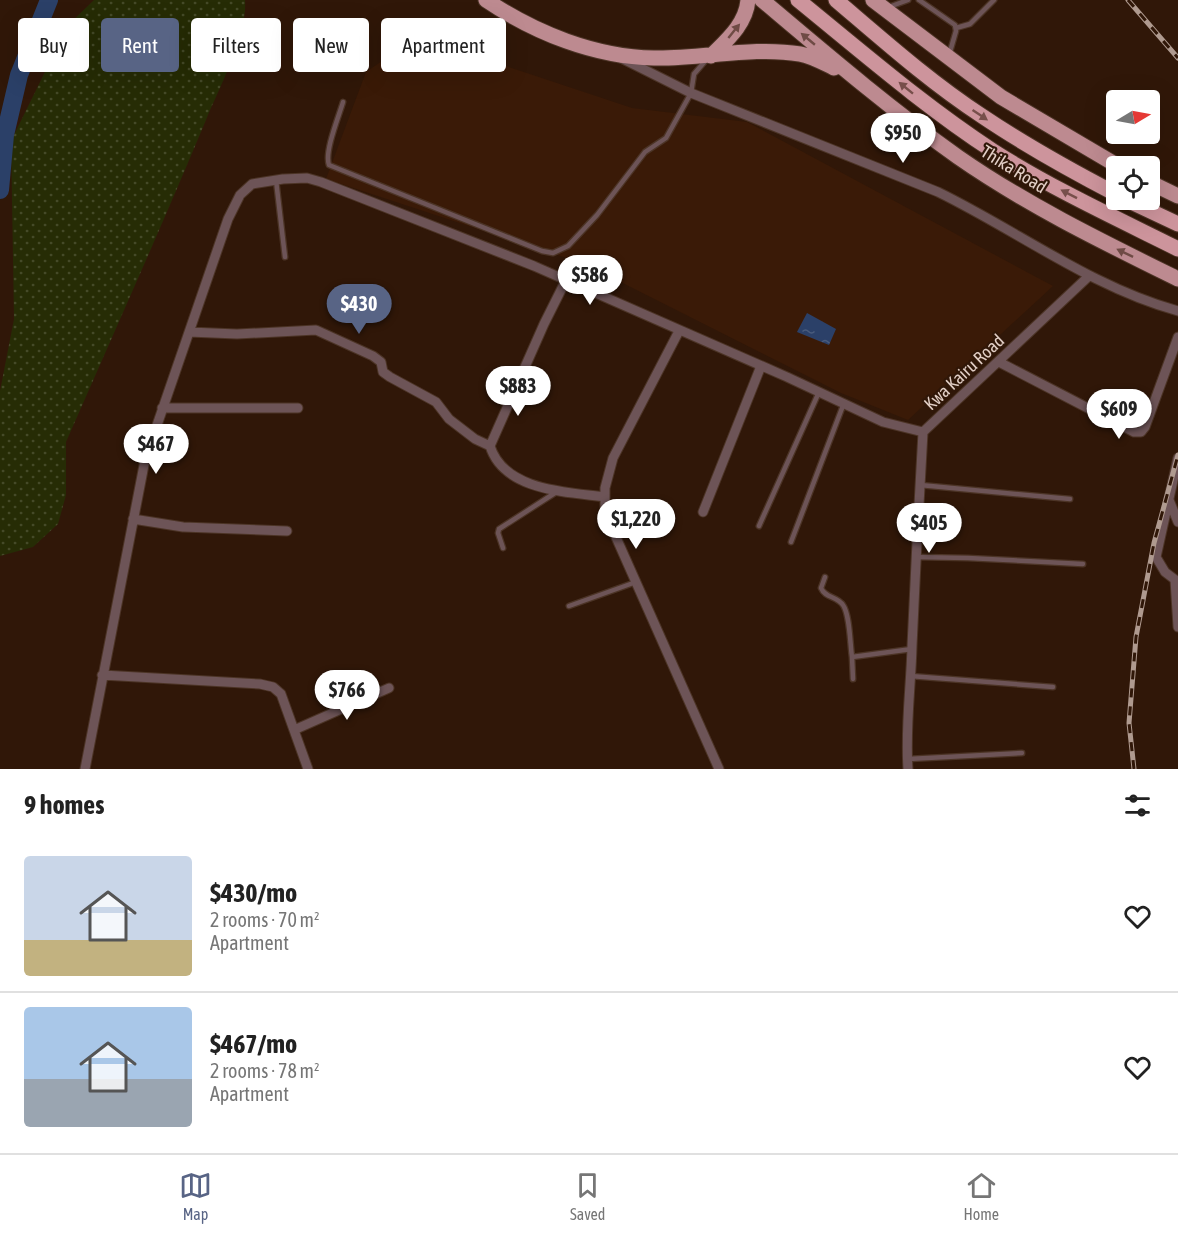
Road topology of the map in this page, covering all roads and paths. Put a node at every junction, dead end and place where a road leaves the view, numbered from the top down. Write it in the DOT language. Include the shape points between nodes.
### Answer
graph roads {
  1 [pos="486,0"];
  2 [pos="748,0"];
  3 [pos="762,0"];
  4 [pos="798,0"];
  5 [pos="836,0"];
  6 [pos="908,0"];
  7 [pos="919,0"];
  8 [pos="994,0"];
  9 [pos="878,4"];
  10 [pos="956,28"];
  11 [pos="612,53"];
  12 [pos="711,56"];
  13 [pos="948,58"];
  14 [pos="850,75"];
  15 [pos="691,93"];
  16 [pos="343,102"];
  17 [pos="1106,159"];
  18 [pos="276,180"];
  19 [pos="1160,187"];
  20 [pos="1106,189"];
  21 [pos="1178,196"];
  22 [pos="1148,210"];
  23 [pos="1178,224"];
  24 [pos="1178,249"];
  25 [pos="285,257"];
  26 [pos="1089,276"];
  27 [pos="1178,279"];
  28 [pos="566,280"];
  29 [pos="1178,310"];
  30 [pos="679,331"];
  31 [pos="189,332"];
  32 [pos="1178,337"];
  33 [pos="999,362"];
  34 [pos="761,366"];
  35 [pos="819,392"];
  36 [pos="844,403"];
  37 [pos="162,408"];
  38 [pos="298,408"];
  39 [pos="923,432"];
  40 [pos="490,446"];
  41 [pos="1178,458"];
  42 [pos="1175,482"];
  43 [pos="920,485"];
  44 [pos="558,491"];
  45 [pos="605,497"];
  46 [pos="1070,499"];
  47 [pos="1169,500"];
  48 [pos="704,512"];
  49 [pos="133,519"];
  50 [pos="1178,522"];
  51 [pos="759,526"];
  52 [pos="287,531"];
  53 [pos="791,542"];
  54 [pos="502,548"];
  55 [pos="915,557"];
  56 [pos="1083,564"];
  57 [pos="825,577"];
  58 [pos="1176,581"];
  59 [pos="636,582"];
  60 [pos="569,606"];
  61 [pos="1178,627"];
  62 [pos="912,649"];
  63 [pos="852,657"];
  64 [pos="102,675"];
  65 [pos="910,676"];
  66 [pos="853,679"];
  67 [pos="1053,687"];
  68 [pos="389,688"];
  69 [pos="294,730"];
  70 [pos="1022,753"];
  71 [pos="908,764"];
  72 [pos="85,769"];
  73 [pos="308,769"];
  74 [pos="719,769"];
  1 -- 11 [label="main road" via="547,32"];
  12 -- 2 [label="main road, one-way" via="741,23"];
  14 -- 3 [label="main road, Thika Road, one-way"];
  24 -- 4 [label="highway, Thika Road, one-way" via="993,151 927,105"];
  5 -- 20 [label="highway, Thika Road, one-way" via="920,72 981,116"];
  6 -- 9 [label="lane"];
  7 -- 10 [label="lane"];
  8 -- 10 [label="lane" via="970,24"];
  9 -- 13 [label="main road"];
  10 -- 13 [label="lane"];
  11 -- 12 [label="main road" via="655,58"];
  11 -- 15 [label="street"];
  12 -- 14 [label="main road" via="803,54"];
  12 -- 15 [label="lane" via="694,74"];
  13 -- 17 [label="main road" via="1001,97"];
  27 -- 14 [label="main road, Thika Road, one-way" via="995,181"];
  15 -- 16 [label="lane" via="666,138 645,152 579,235 553,253 329,165 328,151"];
  15 -- 26 [label="street" via="938,192"];
  18 -- 25 [label="lane"];
  18 -- 28 [label="street" via="307,178 321,182"];
  18 -- 31 [label="street" via="252,184 240,195"];
  19 -- 21 [label="main road"];
  22 -- 23 [label="highway"];
  26 -- 29 [label="street"];
  26 -- 33 [label="street, Kwa Kairu Road"];
  28 -- 30 [label="street"];
  28 -- 40 [label="street"];
  30 -- 34 [label="street"];
  30 -- 45 [label="street" via="614,458"];
  31 -- 37 [label="street"];
  31 -- 40 [label="street" via="316,330 374,356 381,362 383,372 436,402 449,419"];
  32 -- 33 [label="street" via="1141,432 1134,432"];
  33 -- 39 [label="street, Kwa Kairu Road"];
  34 -- 35 [label="street"];
  34 -- 48 [label="street"];
  35 -- 36 [label="street"];
  35 -- 51 [label="lane"];
  36 -- 39 [label="street" via="883,422"];
  36 -- 53 [label="lane"];
  37 -- 38 [label="street"];
  37 -- 49 [label="street" via="145,460"];
  39 -- 43 [label="street, Kwa Kairu Road"];
  40 -- 44 [label="street" via="517,480"];
  41 -- 42 [label="street"];
  42 -- 47 [label="street"];
  43 -- 46 [label="lane"];
  43 -- 55 [label="street, Kwa Kairu Road"];
  44 -- 45 [label="street"];
  44 -- 54 [label="lane" via="499,529"];
  45 -- 59 [label="street" via="615,536"];
  47 -- 50 [label="street"];
  47 -- 58 [label="street" via="1156,557"];
  49 -- 52 [label="street" via="183,526"];
  49 -- 64 [label="street"];
  55 -- 56 [label="lane"];
  55 -- 62 [label="street, Kwa Kairu Road"];
  57 -- 63 [label="lane" via="820,588 838,600 845,611"];
  58 -- 61 [label="street"];
  59 -- 60 [label="lane"];
  59 -- 74 [label="street"];
  62 -- 63 [label="lane"];
  62 -- 65 [label="street, Kwa Kairu Road"];
  63 -- 66 [label="lane"];
  64 -- 69 [label="street" via="273,687 280,694"];
  64 -- 72 [label="street"];
  65 -- 67 [label="lane"];
  65 -- 71 [label="street, Kwa Kairu Road"];
  68 -- 69 [label="street"];
  69 -- 73 [label="street"];
  70 -- 71 [label="lane"];
}
